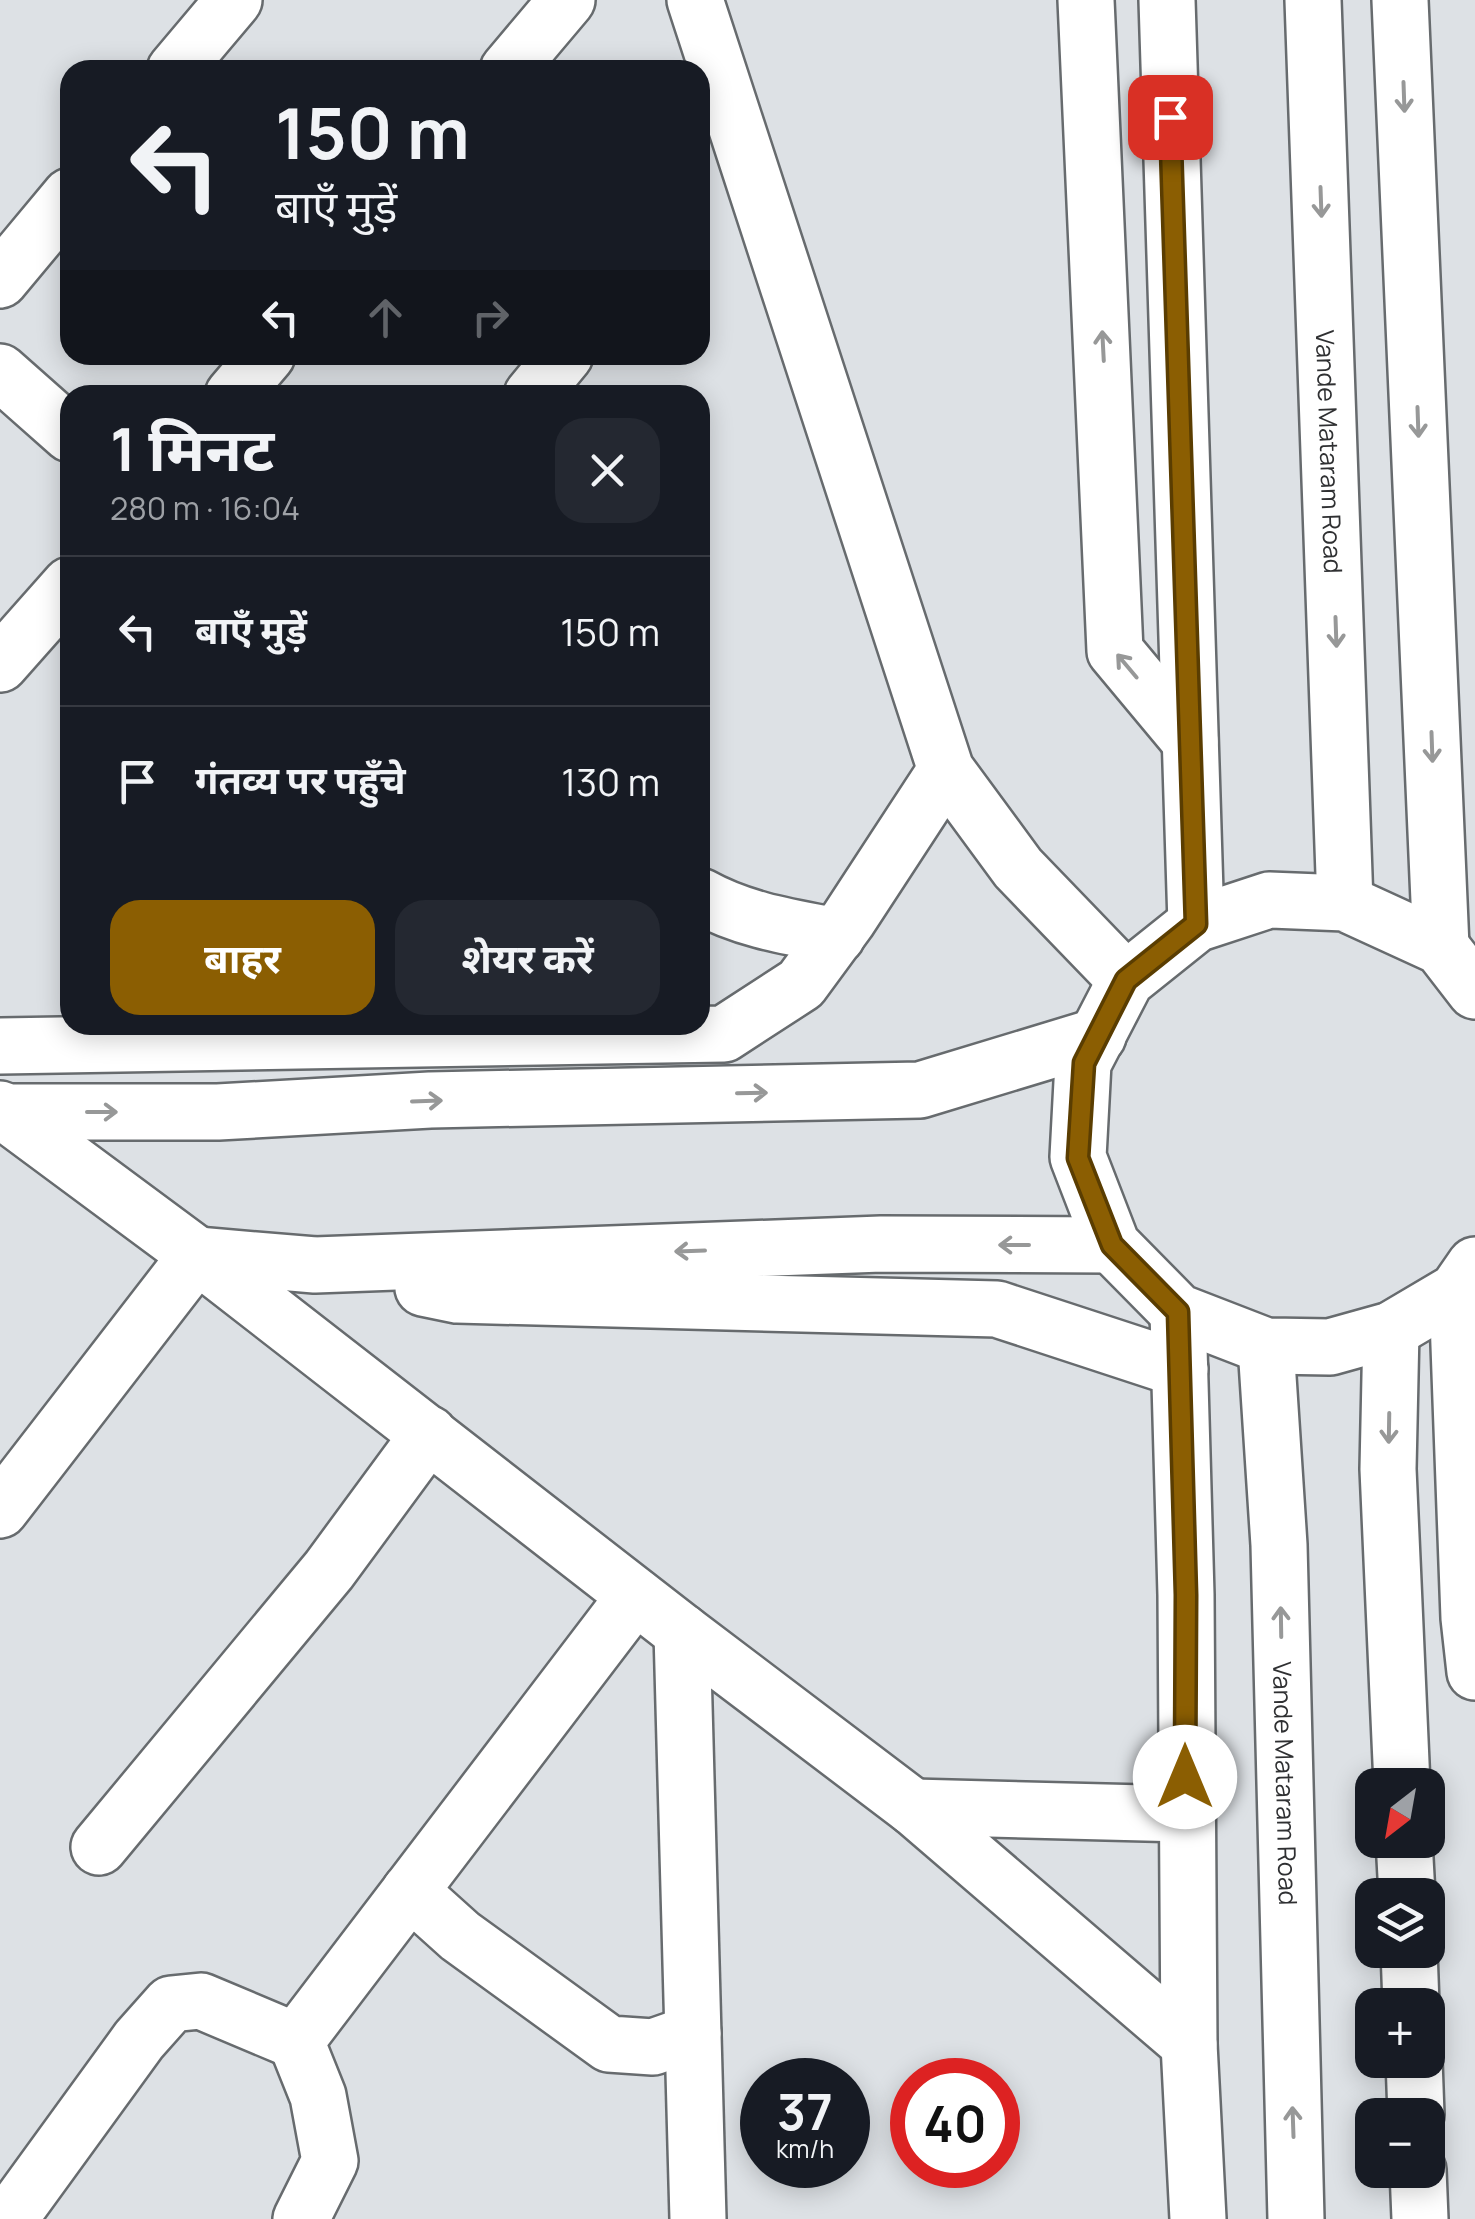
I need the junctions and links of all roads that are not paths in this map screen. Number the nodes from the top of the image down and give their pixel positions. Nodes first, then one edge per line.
1 (234, 0) edge
2 (567, 0) edge
3 (694, 0) edge
4 (1086, 0) edge
5 (1167, 0) edge
6 (1313, 0) edge
7 (1400, 0) edge
8 (184, 60) edge
9 (516, 60) edge
10 (60, 208) edge
11 (0, 280) edge
12 (258, 365) edge
13 (557, 365) edge
14 (0, 372) edge
15 (242, 385) edge
16 (540, 385) edge
17 (60, 425) edge
18 (60, 596) edge
19 (0, 664) edge
20 (1190, 741) junction
21 (946, 770) junction
22 (710, 901) edge
23 (1345, 903) junction
24 (1196, 924) junction
25 (836, 936) junction
26 (1441, 947) junction
27 (1126, 980) junction
28 (1475, 991) edge
29 (710, 1034) edge
30 (664, 1035) edge
31 (1098, 1036) junction
32 (0, 1046) edge
33 (2, 1110) edge
34 (1112, 1245) junction
35 (196, 1255) junction
36 (315, 1264) junction
37 (1469, 1282) edge
38 (1178, 1312) junction
39 (1391, 1330) junction
40 (1266, 1346) junction
41 (1180, 1369) junction
42 (429, 1434) junction
43 (0, 1510) edge
44 (635, 1596) junction
45 (682, 1632) junction
46 (1475, 1672) edge
47 (1401, 1768) edge
48 (914, 1807) junction
49 (1185, 1814) junction
50 (99, 1847) dead end
51 (410, 1891) junction
52 (692, 2033) junction
53 (296, 2042) junction
54 (1189, 2044) junction
55 (1419, 2188) edge
56 (9, 2219) edge
57 (301, 2219) edge
58 (698, 2219) edge
59 (1198, 2219) edge
60 (1296, 2219) edge
61 (1420, 2219) edge

1 - 8 street
2 - 9 street
3 - 21 street
20 -> 4 street
5 - 20 street
6 -> 23 street, Vande Mataram Road
7 -> 26 street
10 - 11 street
12 - 15 street
13 - 16 street
14 - 17 street
18 - 19 street
20 - 24 street
21 - 25 street
21 - 27 street
22 - 25 street
23 - 24 street
23 - 26 street
24 - 27 street
25 - 29 street
26 - 28 street
27 - 31 street
30 - 32 street
33 -> 31 street
31 - 34 street
33 - 35 street
34 -> 36 street
34 - 38 street
35 - 36 street
35 - 42 street
35 - 43 street
36 - 41 street
37 - 39 street
37 - 46 street
38 - 40 street
38 - 41 street
39 - 40 street
39 -> 47 street
60 -> 40 street, Vande Mataram Road
41 - 49 street
42 - 44 street
42 - 50 street
44 - 45 street
44 - 51 street
45 - 48 street
45 - 52 street
48 - 49 street
48 - 54 street
49 - 54 street
51 - 52 street
51 - 53 street
52 - 58 street
53 - 56 street
53 - 57 street
54 - 59 street
55 - 61 street

